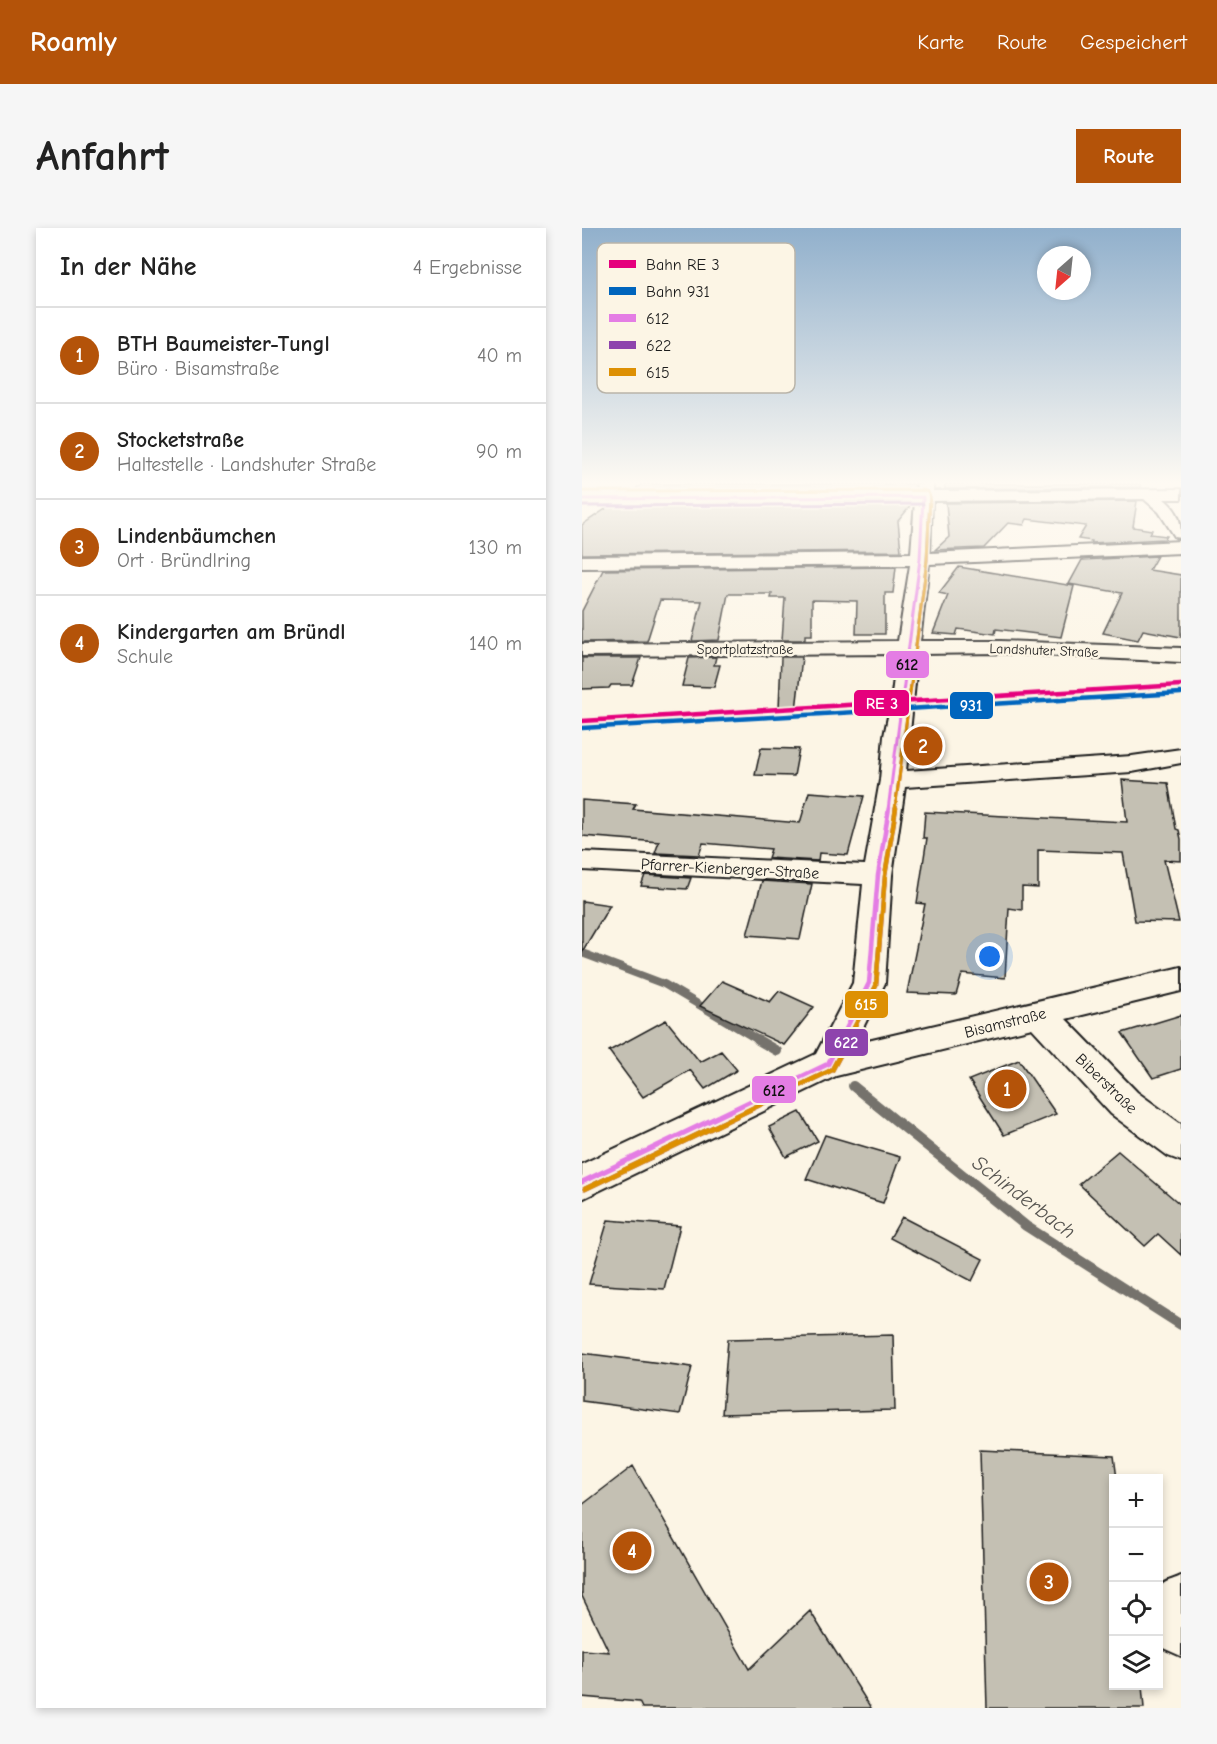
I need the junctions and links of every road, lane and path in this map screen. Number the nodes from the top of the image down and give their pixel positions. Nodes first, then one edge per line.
1 (920, 553) edge
2 (1049, 553) edge
3 (920, 559) junction
4 (582, 562) edge
5 (908, 648) junction
6 (582, 650) edge
7 (1181, 655) edge
8 (1181, 756) edge
9 (892, 780) junction
10 (582, 861) edge
11 (878, 875) junction
12 (1181, 979) edge
13 (1039, 1013) junction
14 (828, 1064) junction
15 (1181, 1145) edge
16 (582, 1182) edge
17 (1181, 1602) edge
18 (1181, 1630) edge

1 - 3 street
2 - 3 street
3 - 4 street
3 - 5 street
5 - 6 street, Sportplatzstraße
5 - 7 street, Landshuter Straße
5 - 9 street
8 - 9 street
9 - 11 street
10 - 11 street, Pfarrer-Kienberger-Straße
11 - 14 street
12 - 13 street, Bisamstraße
13 - 14 street, Bisamstraße
13 - 15 street, Biberstraße
14 - 16 street
17 - 18 street

